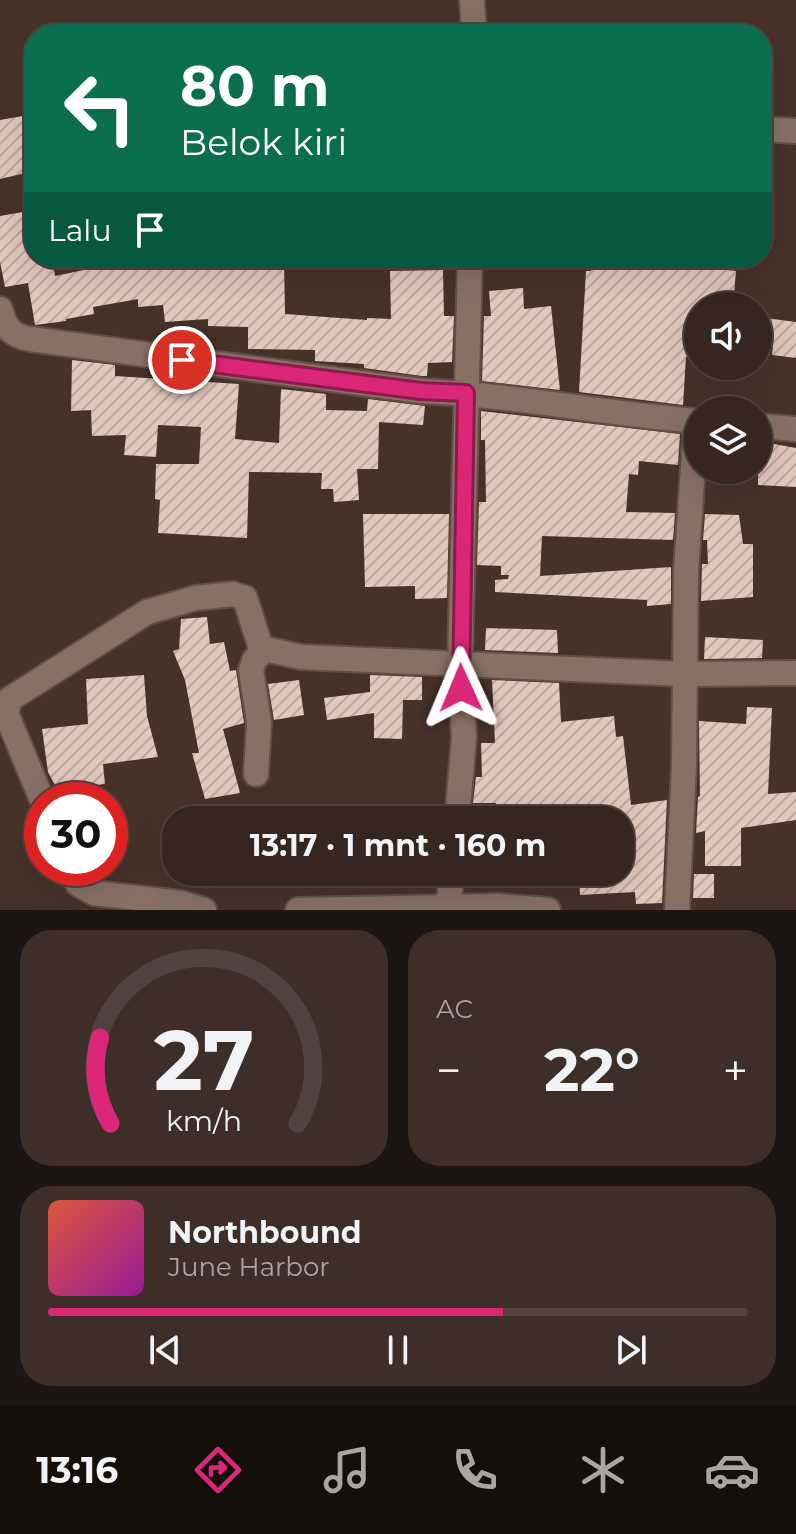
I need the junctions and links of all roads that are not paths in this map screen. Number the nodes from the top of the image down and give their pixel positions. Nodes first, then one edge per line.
1 (472, 0) edge
2 (473, 24) edge
3 (772, 130) edge
4 (796, 131) edge
5 (470, 268) edge
6 (0, 309) edge
7 (466, 393) junction
8 (684, 420) edge
9 (772, 427) edge
10 (796, 429) edge
11 (692, 484) edge
12 (265, 649) junction
13 (460, 663) junction
14 (796, 673) edge
15 (686, 674) junction
16 (256, 774) dead end
17 (35, 782) edge
18 (458, 806) edge
19 (82, 886) edge
20 (450, 886) edge
21 (448, 909) edge
22 (204, 910) edge
23 (298, 910) edge
24 (548, 910) edge
25 (677, 910) edge

1 - 2 street
3 - 4 street
5 - 7 street
6 - 7 street
7 - 8 street
7 - 13 street
9 - 10 street
11 - 15 street
12 - 13 street
12 - 16 street
12 - 17 street
13 - 15 street
13 - 18 street
14 - 15 street
15 - 25 street
19 - 22 street
20 - 21 street
21 - 23 street
21 - 24 street

